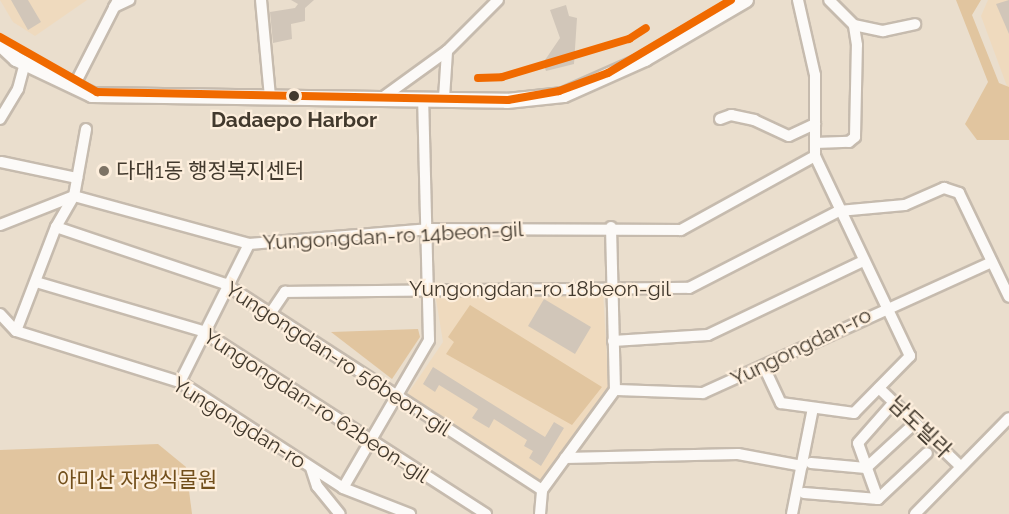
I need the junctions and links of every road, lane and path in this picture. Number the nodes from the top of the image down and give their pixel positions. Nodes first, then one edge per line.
1 (129, 0) edge
2 (261, 0) edge
3 (498, 0) edge
4 (746, 0) edge
5 (798, 0) edge
6 (829, 0) edge
7 (116, 4) edge
8 (915, 24) dead end
9 (854, 25) junction
10 (0, 44) edge
11 (447, 51) junction
12 (25, 62) junction
13 (75, 84) junction
14 (270, 97) junction
15 (382, 98) junction
16 (444, 98) junction
17 (423, 102) junction
18 (0, 119) edge
19 (720, 119) dead end
20 (814, 124) junction
21 (86, 129) dead end
22 (815, 143) junction
23 (815, 156) junction
24 (1, 162) edge
25 (77, 178) junction
26 (74, 196) junction
27 (839, 211) junction
28 (0, 225) edge
29 (56, 227) junction
30 (611, 227) junction
31 (430, 230) junction
32 (249, 244) junction
33 (863, 261) junction
34 (992, 262) junction
35 (36, 282) junction
36 (225, 284) junction
37 (610, 288) junction
38 (428, 290) junction
39 (1009, 297) edge
40 (885, 306) junction
41 (0, 314) edge
42 (270, 314) junction
43 (16, 331) junction
44 (202, 331) junction
45 (613, 341) junction
46 (764, 367) junction
47 (180, 382) junction
48 (879, 388) junction
49 (615, 390) junction
50 (399, 398) junction
51 (894, 402) junction
52 (813, 408) junction
53 (1009, 418) edge
54 (915, 423) junction
55 (371, 442) junction
56 (927, 453) dead end
57 (565, 458) junction
58 (806, 464) junction
59 (960, 466) junction
60 (311, 468) junction
61 (866, 468) junction
62 (343, 488) junction
63 (542, 490) junction
64 (804, 493) dead end
65 (878, 499) junction
66 (340, 514) edge
67 (410, 514) edge
68 (486, 514) edge
69 (540, 514) edge
70 (792, 514) edge
71 (915, 514) edge

1 - 7 street
2 - 14 street
3 - 11 street
4 - 16 main road
5 - 20 street, Yungongdan-ro
6 - 9 street
7 - 13 street
8 - 9 street
9 - 22 street
10 - 12 main road
11 - 15 street
11 - 16 street
12 - 13 main road
12 - 18 street
13 - 14 main road
14 - 15 main road
15 - 17 main road
16 - 17 main road
17 - 31 street
19 - 20 street
20 - 22 street, Yungongdan-ro
21 - 25 street
22 - 23 street, Yungongdan-ro
23 - 27 street, Yungongdan-ro
23 - 30 street, Yungongdan-ro 14beon-gil
24 - 25 street
25 - 26 street
26 - 28 street
26 - 29 street
26 - 32 street, Yungongdan-ro 14beon-gil
27 - 33 street, Yungongdan-ro
27 - 34 street
27 - 37 street, Yungongdan-ro 18beon-gil
29 - 35 street
29 - 36 street, Yungongdan-ro 56beon-gil
30 - 31 street, Yungongdan-ro 14beon-gil
30 - 37 street
31 - 32 street, Yungongdan-ro 14beon-gil
31 - 38 street
32 - 36 street
33 - 40 street, Yungongdan-ro
33 - 45 street
34 - 39 street
34 - 40 street
35 - 43 street
35 - 44 street, Yungongdan-ro 62beon-gil
36 - 42 street, Yungongdan-ro 56beon-gil
36 - 44 street
37 - 38 street, Yungongdan-ro 18beon-gil
37 - 45 street
38 - 42 street, Yungongdan-ro 18beon-gil
38 - 50 street
40 - 46 street, Yungongdan-ro
40 - 48 street
41 - 43 street, Yungongdan-ro
42 - 50 street, Yungongdan-ro 56beon-gil
43 - 47 street, Yungongdan-ro
44 - 47 street
44 - 55 street, Yungongdan-ro 62beon-gil
45 - 49 street
46 - 49 street, Yungongdan-ro
46 - 52 street
47 - 60 street, Yungongdan-ro
48 - 51 street, 남도빌라
48 - 52 street
49 - 57 street
50 - 55 street
50 - 63 street, Yungongdan-ro 56beon-gil
51 - 54 street, 남도빌라
51 - 61 street
52 - 58 street
53 - 59 street
54 - 59 street, 남도빌라
54 - 61 street
55 - 62 street
55 - 68 street, Yungongdan-ro 62beon-gil
56 - 65 street
57 - 58 street
57 - 63 street
58 - 61 street
58 - 70 street
59 - 71 street
60 - 62 street, Yungongdan-ro
60 - 66 street
61 - 65 street
62 - 67 street, Yungongdan-ro
63 - 69 street
64 - 65 street

